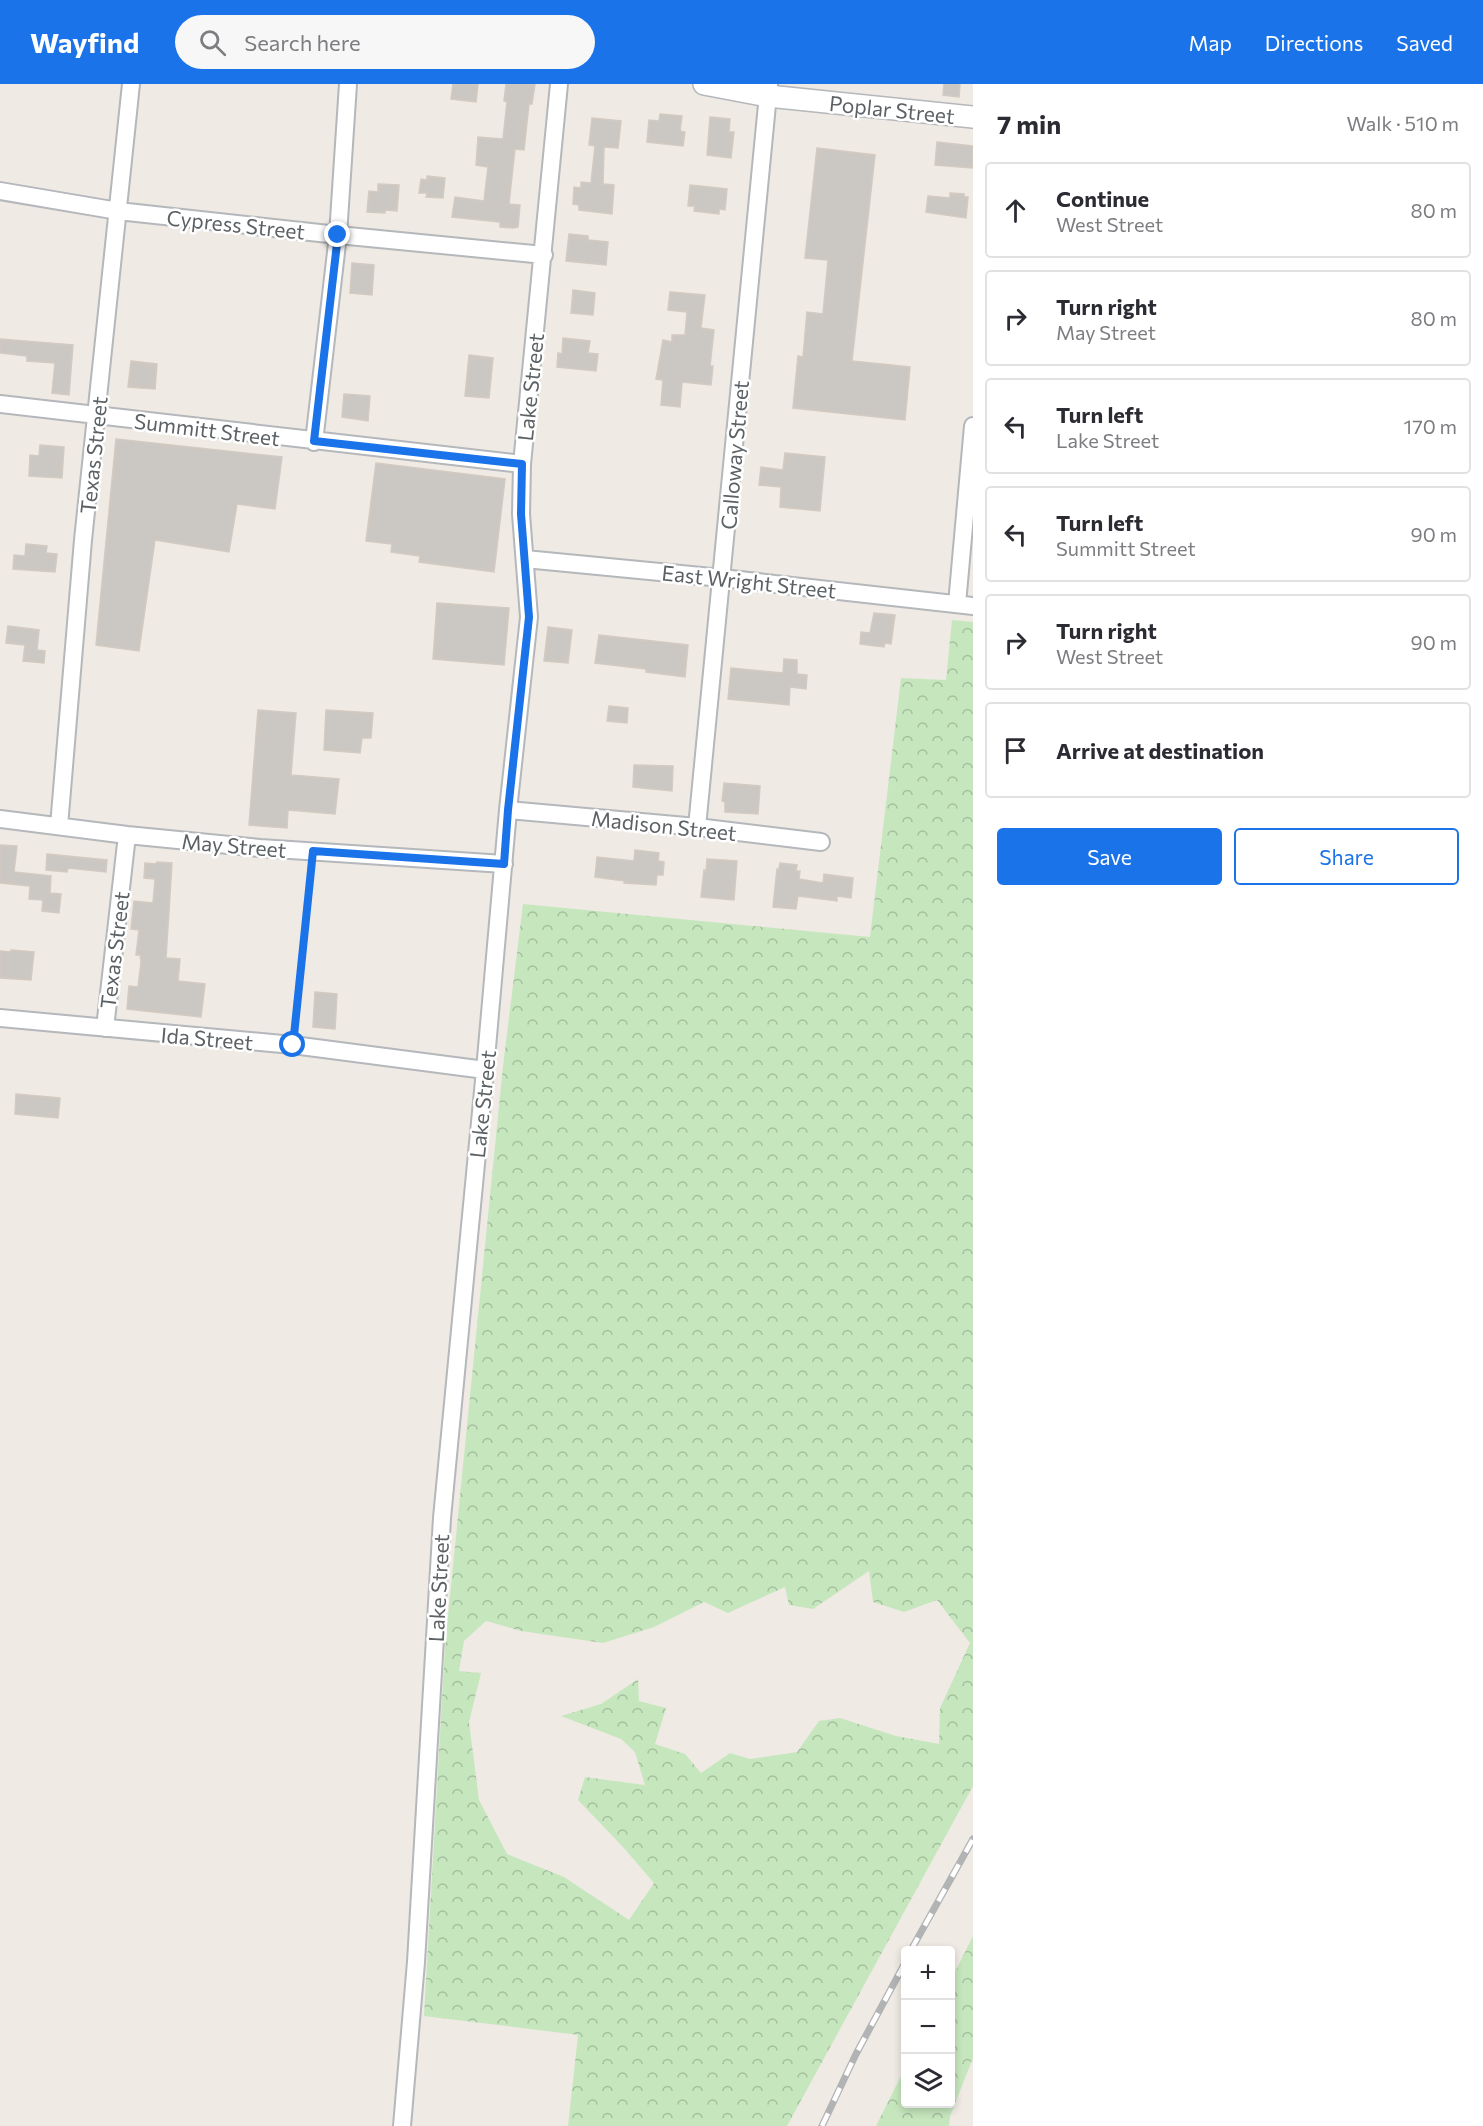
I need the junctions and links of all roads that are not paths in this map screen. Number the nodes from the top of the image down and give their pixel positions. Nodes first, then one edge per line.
1 (131, 84) edge
2 (348, 84) edge
3 (559, 84) edge
4 (705, 84) edge
5 (768, 90) edge
6 (973, 117) edge
7 (0, 191) edge
8 (118, 212) junction
9 (338, 235) junction
10 (544, 255) junction
11 (0, 404) edge
12 (97, 415) junction
13 (973, 426) edge
14 (314, 441) junction
15 (522, 464) junction
16 (970, 486) edge
17 (525, 559) junction
18 (722, 578) junction
19 (965, 605) edge
20 (508, 810) junction
21 (0, 819) edge
22 (59, 826) junction
23 (697, 827) junction
24 (127, 836) junction
25 (821, 842) dead end
26 (504, 864) junction
27 (0, 1018) edge
28 (105, 1029) junction
29 (485, 1070) junction
30 (402, 2126) edge

1 - 8 street, Texas Street
2 - 9 street
3 - 10 street, Lake Street
4 - 5 street, Poplar Street
5 - 6 street, Poplar Street
5 - 18 street, Calloway Street
7 - 8 street, Cypress Street
8 - 9 street, Cypress Street
8 - 12 street, Texas Street
9 - 10 street, Cypress Street
9 - 14 street
10 - 15 street, Lake Street
11 - 12 street, Summitt Street
12 - 14 street, Summitt Street
12 - 22 street, Texas Street
13 - 16 street
14 - 15 street, Summitt Street
15 - 17 street, Lake Street
16 - 19 street
17 - 18 street, East Wright Street
17 - 20 street, Lake Street
18 - 19 street, East Wright Street
18 - 23 street, Calloway Street
20 - 23 street, Madison Street
20 - 26 street, Lake Street
21 - 22 street, May Street
22 - 24 street, May Street
23 - 25 street, Madison Street
24 - 26 street, May Street
24 - 28 street, Texas Street
26 - 29 street, Lake Street
27 - 28 street, Ida Street
28 - 29 street, Ida Street
29 - 30 street, Lake Street

